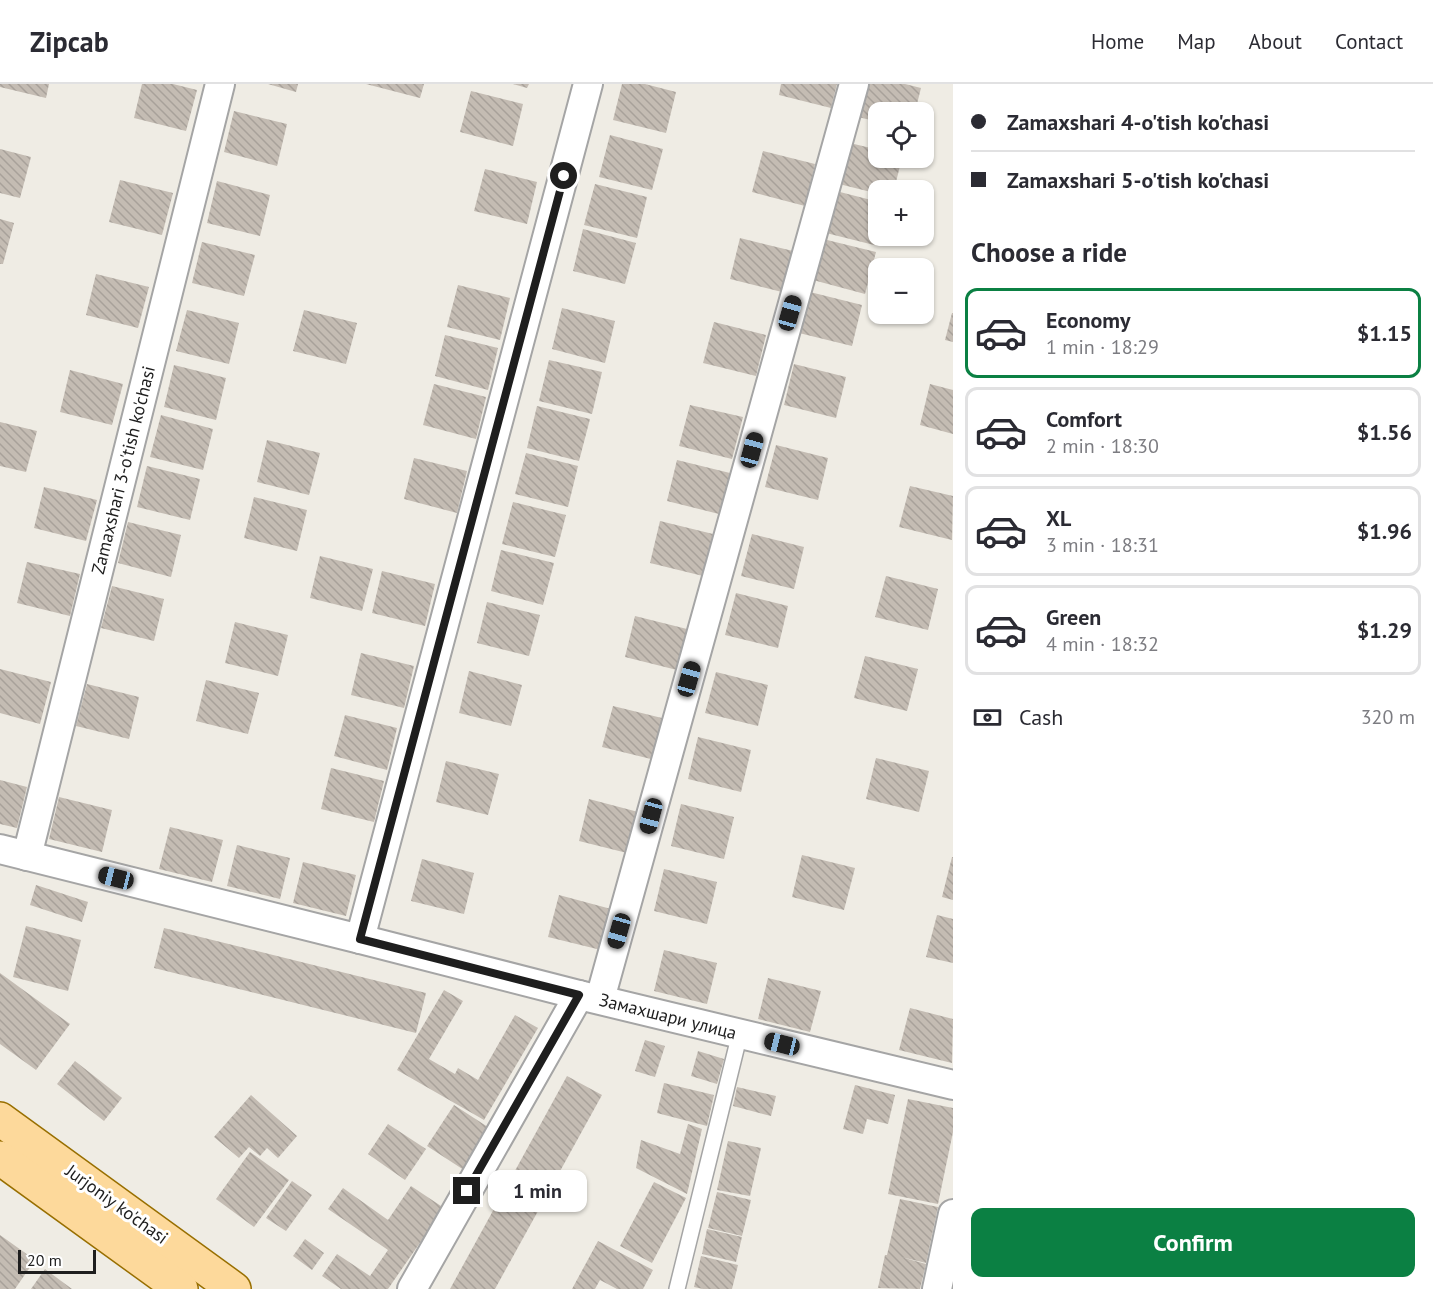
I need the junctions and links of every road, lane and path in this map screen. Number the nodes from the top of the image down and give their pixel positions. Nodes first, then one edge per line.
1 (220, 84) edge
2 (588, 84) edge
3 (854, 84) edge
4 (0, 849) edge
5 (27, 856) junction
6 (360, 939) junction
7 (589, 997) junction
8 (740, 1034) junction
9 (953, 1085) edge
10 (0, 1119) edge
11 (0, 1158) edge
12 (953, 1214) edge
13 (181, 1289) edge
14 (234, 1289) edge
15 (412, 1289) edge
16 (677, 1289) edge
17 (937, 1289) edge

1 - 5 street, Zamaxshari 3-o'tish ko'chasi
2 - 6 street
3 - 7 street
4 - 5 street, Замахшари улица
5 - 6 street, Замахшари улица
6 - 7 street, Замахшари улица
7 - 8 street, Замахшари улица
7 - 15 street
8 - 9 street, Замахшари улица
8 - 16 lane
10 - 14 main road, Jurjoniy ko'chasi
11 - 13 main road, Jurjoniy ko'chasi
12 - 17 street

